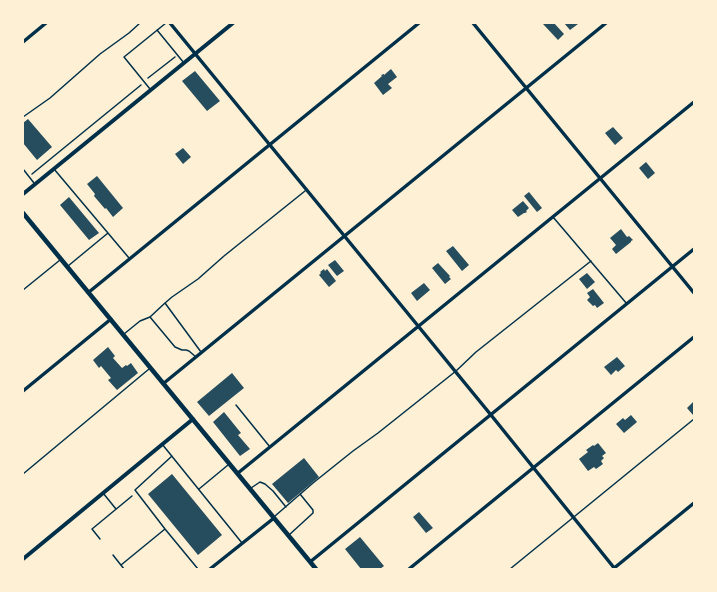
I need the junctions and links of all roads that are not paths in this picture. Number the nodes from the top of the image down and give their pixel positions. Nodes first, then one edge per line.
1 (46, 23) edge
2 (140, 23) edge
3 (166, 23) edge
4 (170, 23) edge
5 (233, 23) edge
6 (419, 23) edge
7 (473, 23) edge
8 (606, 23) edge
9 (157, 30) junction
10 (23, 42) edge
11 (195, 54) junction
12 (184, 63) junction
13 (526, 88) junction
14 (151, 90) junction
15 (694, 102) edge
16 (23, 117) edge
17 (270, 145) junction
18 (23, 169) edge
19 (54, 169) junction
20 (601, 178) junction
21 (36, 184) junction
22 (307, 190) junction
23 (23, 194) edge
24 (23, 212) edge
25 (553, 217) junction
26 (108, 233) junction
27 (344, 236) junction
28 (694, 249) edge
29 (62, 259) junction
30 (129, 259) junction
31 (590, 261) junction
32 (68, 266) junction
33 (673, 267) junction
34 (23, 290) edge
35 (89, 292) junction
36 (694, 293) edge
37 (165, 303) junction
38 (627, 304) junction
39 (150, 317) junction
40 (111, 319) junction
41 (419, 326) junction
42 (124, 335) junction
43 (694, 337) edge
44 (201, 352) junction
45 (196, 357) junction
46 (151, 368) junction
47 (456, 371) junction
48 (164, 383) junction
49 (23, 391) edge
50 (236, 405) dead end
51 (491, 415) junction
52 (193, 419) junction
53 (694, 419) edge
54 (162, 444) junction
55 (270, 447) junction
56 (172, 456) junction
57 (230, 464) junction
58 (534, 468) junction
59 (238, 473) junction
60 (23, 474) edge
61 (198, 489) junction
62 (250, 489) junction
63 (103, 493) junction
64 (300, 494) junction
65 (132, 496) dead end
66 (694, 503) edge
67 (286, 507) junction
68 (116, 509) junction
69 (574, 517) junction
70 (274, 518) junction
71 (165, 529) junction
72 (288, 536) junction
73 (100, 539) dead end
74 (242, 543) junction
75 (113, 555) dead end
76 (23, 559) edge
77 (310, 562) junction
78 (121, 564) junction
79 (124, 569) edge
80 (198, 569) edge
81 (210, 569) edge
82 (316, 569) edge
83 (409, 569) edge
84 (510, 569) edge
85 (614, 569) edge

1 - 10 street
2 - 16 lane
3 - 9 lane
4 - 11 street
5 - 11 street
6 - 17 street
7 - 13 street
8 - 13 street
9 - 12 lane
9 - 14 lane
11 - 12 street
11 - 17 street
12 - 14 street
13 - 20 street
13 - 27 street
14 - 19 street
15 - 20 street
17 - 22 street
17 - 30 street
18 - 21 lane
19 - 21 street
19 - 26 lane
20 - 25 street
20 - 33 street
21 - 23 street
22 - 27 street
22 - 37 lane
24 - 29 main road
25 - 31 lane
25 - 41 street
26 - 30 lane
26 - 32 lane
27 - 41 street
27 - 44 street
28 - 33 street
29 - 32 main road
29 - 34 lane
30 - 35 street
31 - 38 lane
31 - 47 lane
32 - 35 main road
33 - 36 street
33 - 38 street
35 - 40 main road
37 - 39 lane
37 - 44 lane
38 - 51 street
39 - 42 lane
39 - 45 lane
40 - 42 main road
40 - 49 street
41 - 47 street
41 - 55 street
42 - 46 main road
43 - 58 street
44 - 45 street
45 - 48 street
46 - 48 main road
46 - 60 lane
47 - 51 street
47 - 64 lane
48 - 52 main road
50 - 55 lane
51 - 58 street
51 - 77 street
52 - 54 street
52 - 57 main road
53 - 69 lane
54 - 56 lane
54 - 63 street
55 - 59 street
56 - 61 lane
56 - 71 lane
57 - 59 main road
57 - 61 lane
58 - 69 street
58 - 83 street
59 - 62 main road
61 - 74 lane
62 - 67 lane
62 - 70 main road
63 - 68 lane
63 - 76 street
64 - 67 lane
64 - 72 lane
65 - 68 lane
66 - 85 street
67 - 70 lane
68 - 73 lane
69 - 84 lane
69 - 85 street
70 - 72 main road
70 - 74 street
71 - 78 lane
71 - 80 lane
72 - 77 main road
74 - 81 street
75 - 78 lane
77 - 82 main road
78 - 79 lane

